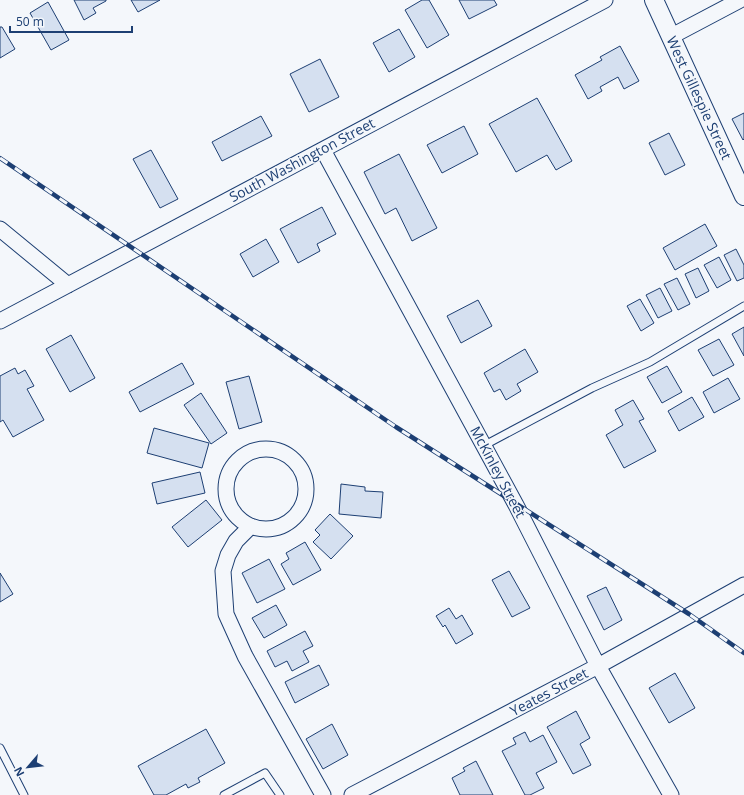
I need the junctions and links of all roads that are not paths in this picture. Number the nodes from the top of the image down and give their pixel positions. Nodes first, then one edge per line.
1 (605, 0) edge
2 (654, 0) edge
3 (740, 0) edge
4 (670, 37) junction
5 (323, 150) junction
6 (744, 196) edge
7 (0, 229) edge
8 (68, 285) junction
9 (744, 306) edge
10 (0, 321) edge
11 (484, 446) junction
12 (251, 526) junction
13 (744, 585) edge
14 (598, 666) junction
15 (0, 748) edge
16 (24, 795) edge
17 (224, 795) edge
18 (280, 795) edge
19 (323, 795) edge
20 (352, 795) edge
21 (671, 795) edge

1 - 5 street, South Washington Street
2 - 4 street, West Gillespie Street
3 - 4 street
4 - 6 street, West Gillespie Street
5 - 8 street, South Washington Street
5 - 11 street, McKinley Street
7 - 8 street
8 - 10 street, South Washington Street
9 - 11 lane
11 - 14 street, McKinley Street
12 - 12 street
12 - 19 street
13 - 14 street, Yeates Street
14 - 20 street, Yeates Street
14 - 21 street, McKinley Street
15 - 16 lane
17 - 18 lane

